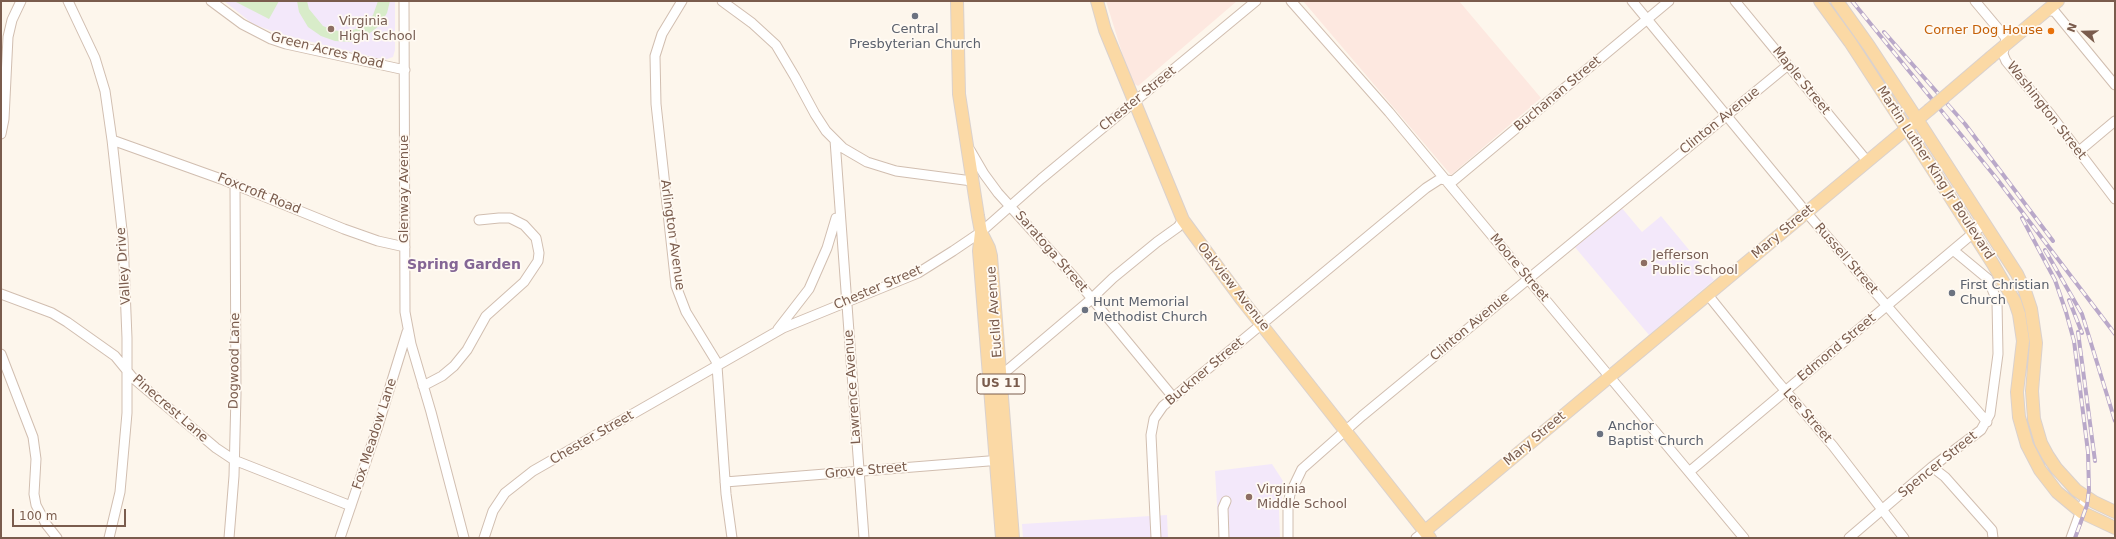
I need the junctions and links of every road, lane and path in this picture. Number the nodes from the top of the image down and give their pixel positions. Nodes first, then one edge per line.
1 (21, 1) edge
2 (68, 1) edge
3 (211, 1) edge
4 (404, 1) edge
5 (682, 1) edge
6 (722, 1) edge
7 (957, 1) edge
8 (1097, 1) edge
9 (1256, 1) edge
10 (1291, 1) edge
11 (1632, 1) edge
12 (1669, 1) edge
13 (1735, 1) edge
14 (1820, 1) edge
15 (1837, 1) edge
16 (1975, 1) edge
17 (2058, 1) edge
18 (2048, 10) junction
19 (1647, 19) junction
20 (2004, 46) junction
21 (1788, 65) junction
22 (405, 70) junction
23 (2115, 85) edge
24 (1133, 102) junction
25 (1727, 116) junction
26 (1917, 119) junction
27 (2115, 121) edge
28 (1906, 128) junction
29 (1, 134) edge
30 (112, 140) junction
31 (835, 140) junction
32 (964, 140) junction
33 (2078, 152) junction
34 (1867, 161) junction
35 (1444, 179) junction
36 (972, 182) junction
37 (236, 185) junction
38 (2115, 200) edge
39 (838, 203) junction
40 (1011, 207) junction
41 (1806, 212) junction
42 (479, 220) dead end
43 (1182, 220) junction
44 (1984, 224) junction
45 (981, 232) junction
46 (1974, 233) junction
47 (405, 246) junction
48 (1953, 250) junction
49 (1528, 279) junction
50 (1, 294) edge
51 (1708, 295) junction
52 (1092, 299) junction
53 (846, 302) junction
54 (1887, 306) junction
55 (989, 308) junction
56 (1261, 324) junction
57 (408, 330) junction
58 (774, 333) junction
59 (1, 354) edge
60 (717, 366) junction
61 (127, 370) junction
62 (1000, 376) junction
63 (1610, 377) junction
64 (990, 385) junction
65 (424, 386) junction
66 (1786, 391) junction
67 (1173, 397) junction
68 (1987, 422) junction
69 (1346, 430) junction
70 (234, 460) junction
71 (1002, 460) junction
72 (1932, 467) junction
73 (859, 472) junction
74 (1689, 472) junction
75 (725, 482) junction
76 (2086, 497) junction
77 (1226, 501) dead end
78 (351, 506) junction
79 (1883, 510) junction
80 (2081, 512) junction
81 (2115, 512) edge
82 (2115, 528) edge
83 (1007, 534) edge
84 (1424, 536) edge
85 (56, 538) edge
86 (109, 538) edge
87 (228, 538) edge
88 (340, 538) edge
89 (464, 538) edge
90 (484, 538) edge
91 (732, 538) edge
92 (864, 538) edge
93 (1156, 538) edge
94 (1224, 538) edge
95 (1288, 538) edge
96 (1744, 538) edge
97 (1849, 538) edge
98 (1904, 538) edge
99 (1993, 538) edge
100 (2071, 538) edge

1 - 29 street
2 - 30 street, Valley Drive
3 - 22 street, Green Acres Road
4 - 22 street, Glenway Avenue
5 - 60 street, Arlington Avenue
6 - 31 street
7 - 32 main road, Euclid Avenue / US 11
8 - 24 main road, Oakview Avenue
9 - 24 street, Chester Street
10 - 35 street, Moore Street
11 - 19 street, Russell Street
12 - 19 street, Buchanan Street
13 - 21 street, Maple Street
14 - 28 main road, Martin Luther King Jr Boulevard
15 - 26 main road, Martin Luther King Jr Boulevard
16 - 20 street, Washington Street
17 - 18 main road, Mary Street
18 - 20 main road, Mary Street
18 - 23 street
19 - 25 street, Russell Street
19 - 35 street, Buchanan Street
20 - 26 main road, Mary Street, bridge
20 - 33 street, Washington Street
21 - 25 street, Clinton Avenue
21 - 34 street, Maple Street
22 - 47 street, Glenway Avenue
24 - 40 street, Chester Street
24 - 43 main road, Oakview Avenue
25 - 41 street, Russell Street
25 - 49 street, Clinton Avenue
26 - 28 main road, Mary Street
26 - 44 main road, Martin Luther King Jr Boulevard
27 - 33 street
28 - 34 main road, Mary Street
28 - 46 main road, Martin Luther King Jr Boulevard
30 - 37 street, Foxcroft Road
30 - 61 street, Valley Drive
31 - 36 street
31 - 39 street, Lawrence Avenue
32 - 36 main road, Euclid Avenue / US 11
32 - 40 street, Saratoga Street
33 - 38 street, Washington Street
34 - 41 main road, Mary Street
35 - 49 street, Moore Street
35 - 56 street, Buckner Street
36 - 45 main road, Euclid Avenue / US 11
37 - 47 street, Foxcroft Road
37 - 70 street, Dogwood Lane
39 - 53 street, Lawrence Avenue
39 - 58 street
40 - 45 street, Chester Street
40 - 52 street, Saratoga Street
41 - 51 main road, Mary Street
41 - 54 street, Russell Street
42 - 65 street
43 - 52 street
43 - 56 main road, Oakview Avenue
44 - 46 street, Edmond Street
44 - 76 main road, Martin Luther King Jr Boulevard
45 - 53 street, Chester Street
45 - 55 main road, Euclid Avenue / US 11
46 - 48 street, Edmond Street
46 - 80 main road, Martin Luther King Jr Boulevard
47 - 57 street, Glenway Avenue
48 - 54 street, Edmond Street
48 - 68 street, Spencer Street
49 - 63 street, Moore Street
49 - 69 street, Clinton Avenue
50 - 61 street, Pinecrest Lane
51 - 63 main road, Mary Street
51 - 66 street, Lee Street
52 - 62 street
52 - 67 street, Saratoga Street
53 - 58 street, Chester Street
53 - 73 street, Lawrence Avenue
54 - 66 street, Edmond Street
54 - 68 street, Russell Street
55 - 62 main road, Euclid Avenue / US 11
55 - 64 main road, Euclid Avenue / US 11
56 - 67 street, Buckner Street
56 - 69 main road, Oakview Avenue
57 - 65 street, Glenway Avenue
57 - 78 street, Fox Meadow Lane
58 - 60 street, Chester Street
59 - 85 street
60 - 75 street, Arlington Avenue
60 - 90 street, Chester Street
61 - 70 street, Pinecrest Lane
61 - 86 street, Valley Drive
62 - 64 street
62 - 71 main road, Euclid Avenue / US 11
63 - 74 street, Moore Street
63 - 84 main road, Mary Street
64 - 71 main road, Euclid Avenue / US 11
65 - 89 street, Glenway Avenue
66 - 74 street, Edmond Street
66 - 79 street, Lee Street
67 - 93 street, Buckner Street
68 - 72 street, Spencer Street
69 - 84 main road, Oakview Avenue
69 - 95 street, Clinton Avenue
70 - 78 street, Pinecrest Lane
70 - 87 street, Dogwood Lane
71 - 73 street, Grove Street
71 - 83 main road, Euclid Avenue / US 11
72 - 79 street, Spencer Street
72 - 99 street
73 - 75 street, Grove Street
73 - 92 street, Lawrence Avenue
74 - 96 street, Moore Street
75 - 91 street, Arlington Avenue
76 - 80 street
76 - 81 main road, Martin Luther King Jr Boulevard
77 - 94 street
78 - 88 street, Fox Meadow Lane
79 - 97 street, Spencer Street
79 - 98 street, Lee Street
80 - 82 main road, Martin Luther King Jr Boulevard
80 - 100 street

